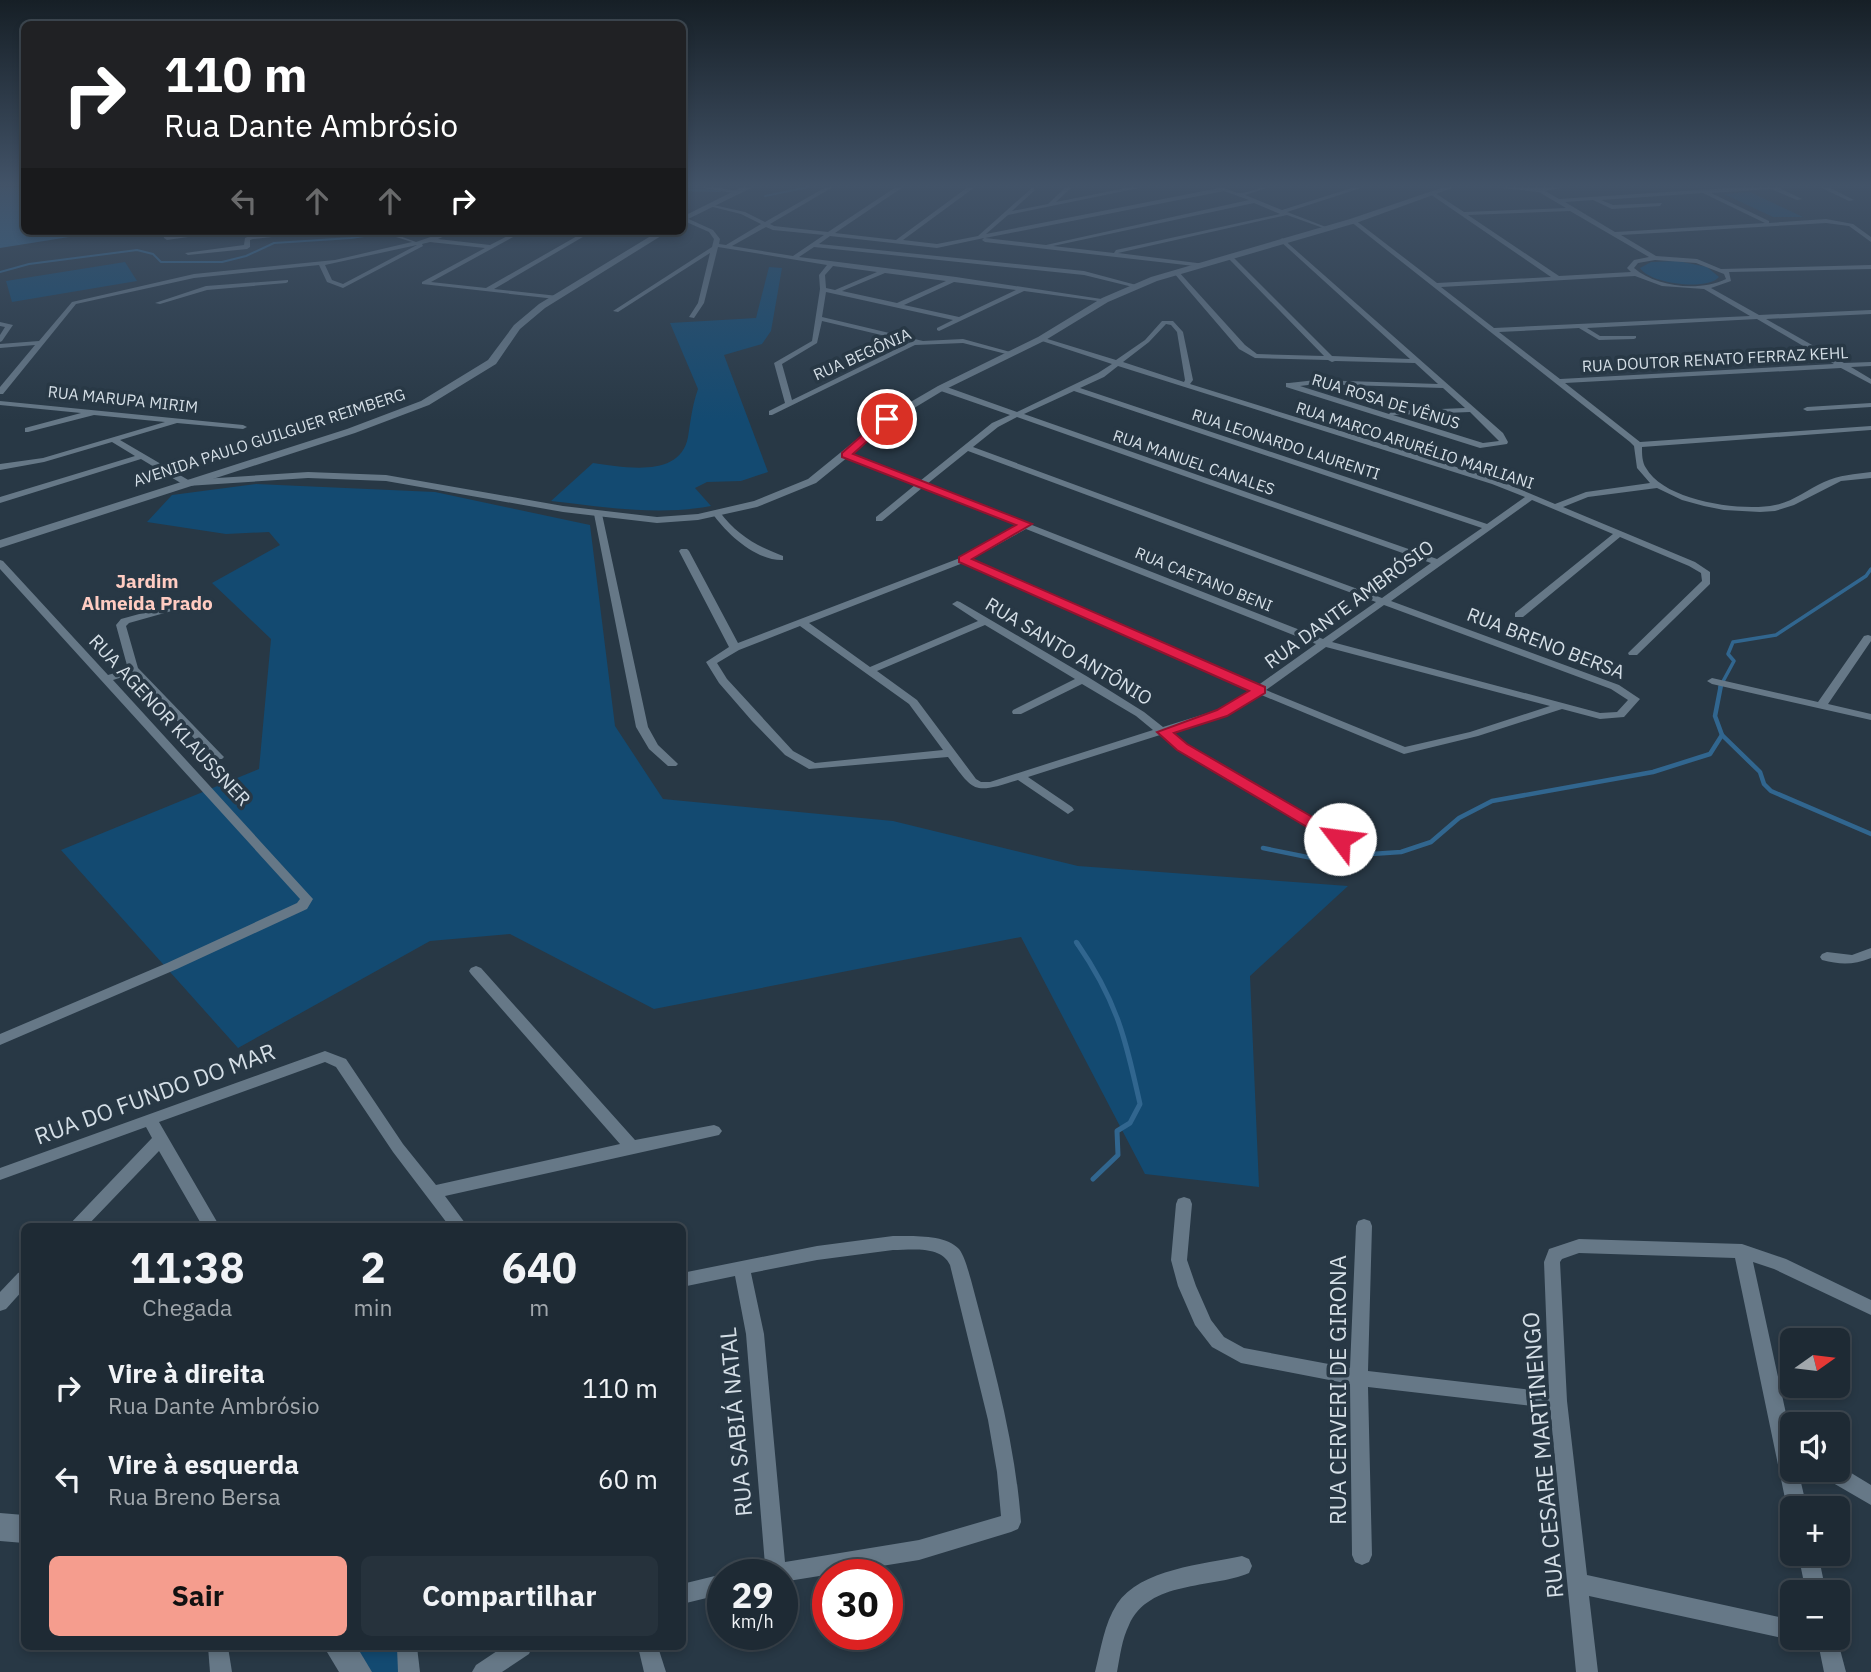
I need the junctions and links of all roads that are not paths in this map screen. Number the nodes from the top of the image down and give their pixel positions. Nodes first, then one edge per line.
1 (310, 265) edge
2 (321, 265) edge
3 (382, 265) edge
4 (457, 265) edge
5 (530, 265) edge
6 (609, 265) edge
7 (685, 265) edge
8 (710, 265) edge
9 (830, 265) edge
10 (841, 265) edge
11 (1007, 265) edge
12 (1203, 265) edge
13 (1238, 265) edge
14 (1310, 265) edge
15 (1411, 265) edge
16 (1539, 265) edge
17 (1631, 265) edge
18 (1706, 265) edge
19 (288, 267) junction
20 (1871, 267) edge
21 (888, 270) junction
22 (1723, 270) junction
23 (1176, 272) junction
24 (1636, 274) junction
25 (1558, 278) junction
26 (956, 279) junction
27 (286, 281) junction
28 (1137, 285) junction
29 (1438, 285) junction
30 (1705, 287) junction
31 (1025, 288) junction
32 (823, 289) junction
33 (486, 290) junction
34 (837, 291) junction
35 (289, 292) dead end
36 (556, 297) junction
37 (1105, 300) junction
38 (74, 303) joint
39 (158, 303) dead end
40 (898, 305) junction
41 (616, 311) dead end
42 (1871, 312) edge
43 (1757, 316) junction
44 (692, 317) dead end
45 (818, 318) junction
46 (960, 319) junction
47 (1171, 322) joint
48 (0, 324) edge
49 (1580, 326) junction
50 (939, 329) dead end
51 (1494, 330) junction
52 (1634, 337) dead end
53 (1041, 339) junction
54 (0, 340) edge
55 (920, 342) junction
56 (38, 343) junction
57 (0, 346) edge
58 (1010, 353) junction
59 (1332, 360) junction
60 (1416, 361) junction
61 (1116, 363) junction
62 (1871, 364) edge
63 (1841, 366) junction
64 (1560, 381) junction
65 (1871, 383) edge
66 (1185, 385) junction
67 (1444, 386) junction
68 (941, 388) junction
69 (1074, 388) junction
70 (0, 392) edge
71 (0, 403) edge
72 (789, 403) junction
73 (1807, 409) dead end
74 (1472, 410) junction
75 (97, 411) junction
76 (772, 413) dead end
77 (1379, 413) junction
78 (1015, 414) junction
79 (1870, 415) edge
80 (181, 420) junction
81 (243, 427) dead end
82 (28, 430) dead end
83 (114, 440) junction
84 (1638, 444) junction
85 (969, 448) junction
86 (846, 455) junction
87 (139, 457) junction
88 (44, 460) junction
89 (0, 467) edge
90 (53, 467) dead end
91 (62, 472) dead end
92 (1871, 475) edge
93 (70, 478) junction
94 (187, 483) junction
95 (924, 484) junction
96 (1657, 485) junction
97 (1531, 497) junction
98 (0, 500) edge
99 (1555, 507) junction
100 (716, 513) junction
101 (598, 514) junction
102 (880, 519) dead end
103 (1026, 524) junction
104 (1488, 527) junction
105 (1619, 534) junction
106 (0, 544) edge
107 (684, 551) dead end
108 (780, 558) dead end
109 (963, 560) junction
110 (1437, 562) junction
111 (0, 563) edge
112 (197, 601) dead end
113 (1383, 601) junction
114 (957, 604) dead end
115 (1519, 615) dead end
116 (987, 621) junction
117 (802, 623) junction
118 (1868, 638) dead end
119 (1324, 643) junction
120 (735, 648) junction
121 (1633, 653) dead end
122 (134, 670) junction
123 (871, 670) junction
124 (105, 679) junction
125 (1084, 679) junction
126 (1712, 681) dead end
127 (1260, 690) junction
128 (1821, 706) junction
129 (1558, 707) junction
130 (1017, 712) dead end
131 (1871, 718) edge
132 (1164, 732) junction
133 (949, 753) junction
134 (218, 757) dead end
135 (672, 764) dead end
136 (1019, 776) junction
137 (980, 786) joint
138 (1068, 810) dead end
139 (1340, 839) dead end
140 (1871, 953) edge
141 (1827, 957) dead end
142 (475, 971) dead end
143 (0, 1040) edge
144 (325, 1056) joint
145 (149, 1119) junction
146 (714, 1131) dead end
147 (161, 1139) junction
148 (632, 1147) junction
149 (0, 1174) edge
150 (433, 1192) junction
151 (1184, 1204) dead end
152 (79, 1223) edge
153 (210, 1223) edge
154 (457, 1223) edge
155 (1364, 1226) dead end
156 (1742, 1251) junction
157 (742, 1268) junction
158 (686, 1279) edge
159 (21, 1281) edge
160 (0, 1304) edge
161 (1871, 1308) edge
162 (1359, 1378) junction
163 (1558, 1401) junction
164 (1780, 1415) edge
165 (1848, 1482) edge
166 (1871, 1496) edge
167 (1011, 1522) joint
168 (1362, 1555) dead end
169 (769, 1559) edge
170 (1242, 1566) dead end
171 (798, 1569) edge
172 (1580, 1584) junction
173 (707, 1588) edge
174 (686, 1593) edge
175 (1780, 1627) edge
176 (218, 1650) edge
177 (341, 1650) edge
178 (407, 1650) edge
179 (517, 1650) edge
180 (649, 1650) edge
181 (1830, 1650) edge
182 (221, 1672) edge
183 (358, 1672) edge
184 (409, 1672) edge
185 (483, 1672) edge
186 (655, 1672) edge
187 (1106, 1672) edge
188 (1587, 1672) edge
189 (1835, 1672) edge

1 - 19 street
2 - 3 street
4 - 33 street
5 - 33 street
6 - 36 main road, AVENIDA PAULO GUILGUER REIMBERG
7 - 41 street
8 - 44 street
9 - 32 street
10 - 21 street
11 - 28 street
12 - 23 street
13 - 59 street
14 - 60 street, RUA ROSA DE VÊNUS
15 - 29 street
16 - 25 street
17 - 24 street
18 - 22 street
19 - 27 street
19 - 38 street
20 - 22 street
21 - 26 street
21 - 34 street
22 - 30 street
23 - 28 street
23 - 59 street
24 - 25 street
24 - 30 street
25 - 29 street
26 - 31 street
26 - 40 street
27 - 35 street
27 - 39 street
28 - 37 street
29 - 51 street
30 - 43 street
31 - 37 street
31 - 46 street
32 - 34 street
32 - 45 street
33 - 36 street
34 - 40 street
36 - 94 main road, AVENIDA PAULO GUILGUER REIMBERG
37 - 53 street
38 - 56 street
40 - 46 street
42 - 43 street
43 - 49 street
43 - 63 street
45 - 55 street
45 - 72 street
46 - 50 street
47 - 61 street
47 - 66 street
48 - 54 street
49 - 51 street
49 - 52 street
51 - 64 street
53 - 58 street
53 - 61 street, RUA MARCO ARURÉLIO MARLIANI
55 - 58 street, RUA BEGÔNIA
55 - 72 street, RUA BEGÔNIA
56 - 57 street
56 - 70 street
58 - 68 street
59 - 60 street
60 - 67 street, RUA ROSA DE VÊNUS
61 - 66 street, RUA MARCO ARURÉLIO MARLIANI
61 - 69 street
62 - 63 street, RUA DOUTOR RENATO FERRAZ KEHL
63 - 64 street, RUA DOUTOR RENATO FERRAZ KEHL
63 - 65 street
64 - 84 street
66 - 97 street, RUA MARCO ARURÉLIO MARLIANI
67 - 74 street, RUA ROSA DE VÊNUS
67 - 77 street, RUA ROSA DE VÊNUS
68 - 78 street, RUA MANUEL CANALES
68 - 86 street
69 - 78 street
69 - 104 street, RUA LEONARDO LAURENTI
71 - 75 street, RUA MARUPA MIRIM
72 - 76 street, RUA BEGÔNIA
73 - 79 street
74 - 77 street
74 - 77 street, RUA ROSA DE VÊNUS
75 - 80 street, RUA MARUPA MIRIM
75 - 82 street
78 - 85 street
78 - 110 street, RUA MANUEL CANALES
79 - 84 street
80 - 81 street, RUA MARUPA MIRIM
80 - 83 street
83 - 87 street
83 - 88 street
84 - 96 street
85 - 95 street
85 - 113 street, RUA BRENO BERSA
86 - 95 street, RUA CAETANO BENI
86 - 100 street
87 - 93 street
87 - 94 street
88 - 89 street
88 - 90 street
91 - 93 street
92 - 96 street
93 - 98 street
94 - 101 street
94 - 106 main road, AVENIDA PAULO GUILGUER REIMBERG
95 - 102 street
95 - 103 street, RUA CAETANO BENI
96 - 99 street
97 - 99 street, RUA MARCO ARURÉLIO MARLIANI
97 - 104 street, RUA DANTE AMBRÓSIO
99 - 105 street, RUA MARCO ARURÉLIO MARLIANI
100 - 101 street
100 - 108 street
101 - 135 street
103 - 109 street
103 - 119 street, RUA CAETANO BENI
104 - 110 street, RUA DANTE AMBRÓSIO
105 - 115 street
105 - 121 street, RUA MARCO ARURÉLIO MARLIANI
107 - 120 street
109 - 117 street
109 - 127 street, RUA BRENO BERSA
110 - 113 street, RUA DANTE AMBRÓSIO
111 - 124 street, RUA AGENOR KLAUSSNER
112 - 122 street
113 - 119 street, RUA DANTE AMBRÓSIO
113 - 129 street, RUA BRENO BERSA
114 - 116 street, RUA SANTO ANTÔNIO
116 - 123 street
116 - 125 street, RUA SANTO ANTÔNIO
117 - 120 street
117 - 123 street
118 - 128 street
119 - 127 street, RUA DANTE AMBRÓSIO
119 - 129 street, RUA CAETANO BENI
120 - 133 street
122 - 124 street
122 - 134 street
123 - 133 street
124 - 143 street, RUA AGENOR KLAUSSNER
125 - 130 street
125 - 132 street, RUA SANTO ANTÔNIO
126 - 128 street
127 - 129 street, RUA BRENO BERSA
127 - 132 street, RUA DANTE AMBRÓSIO
128 - 131 street
132 - 136 street, RUA DANTE AMBRÓSIO
132 - 139 street, RUA SANTO ANTÔNIO
133 - 137 street
136 - 137 street, RUA DANTE AMBRÓSIO
136 - 138 street
140 - 141 street
142 - 148 street
144 - 145 street, RUA DO FUNDO DO MAR
144 - 150 street
145 - 147 street
145 - 149 street, RUA DO FUNDO DO MAR
146 - 148 street
147 - 152 street
147 - 153 street
148 - 150 street
150 - 154 street
151 - 162 street
155 - 162 street, RUA CERVERI DE GIRONA
156 - 161 street
156 - 163 street, RUA CESARE MARTINENGO
156 - 164 street
157 - 158 street
157 - 167 street
157 - 169 street, RUA SABIÁ NATAL
159 - 160 street
162 - 163 street
162 - 168 street, RUA CERVERI DE GIRONA
163 - 172 street, RUA CESARE MARTINENGO
165 - 166 street
167 - 171 street
170 - 187 street
172 - 175 street
172 - 188 street, RUA CESARE MARTINENGO
173 - 174 street
176 - 182 street
177 - 183 main road
178 - 184 street
179 - 185 street
180 - 186 street
181 - 189 street

